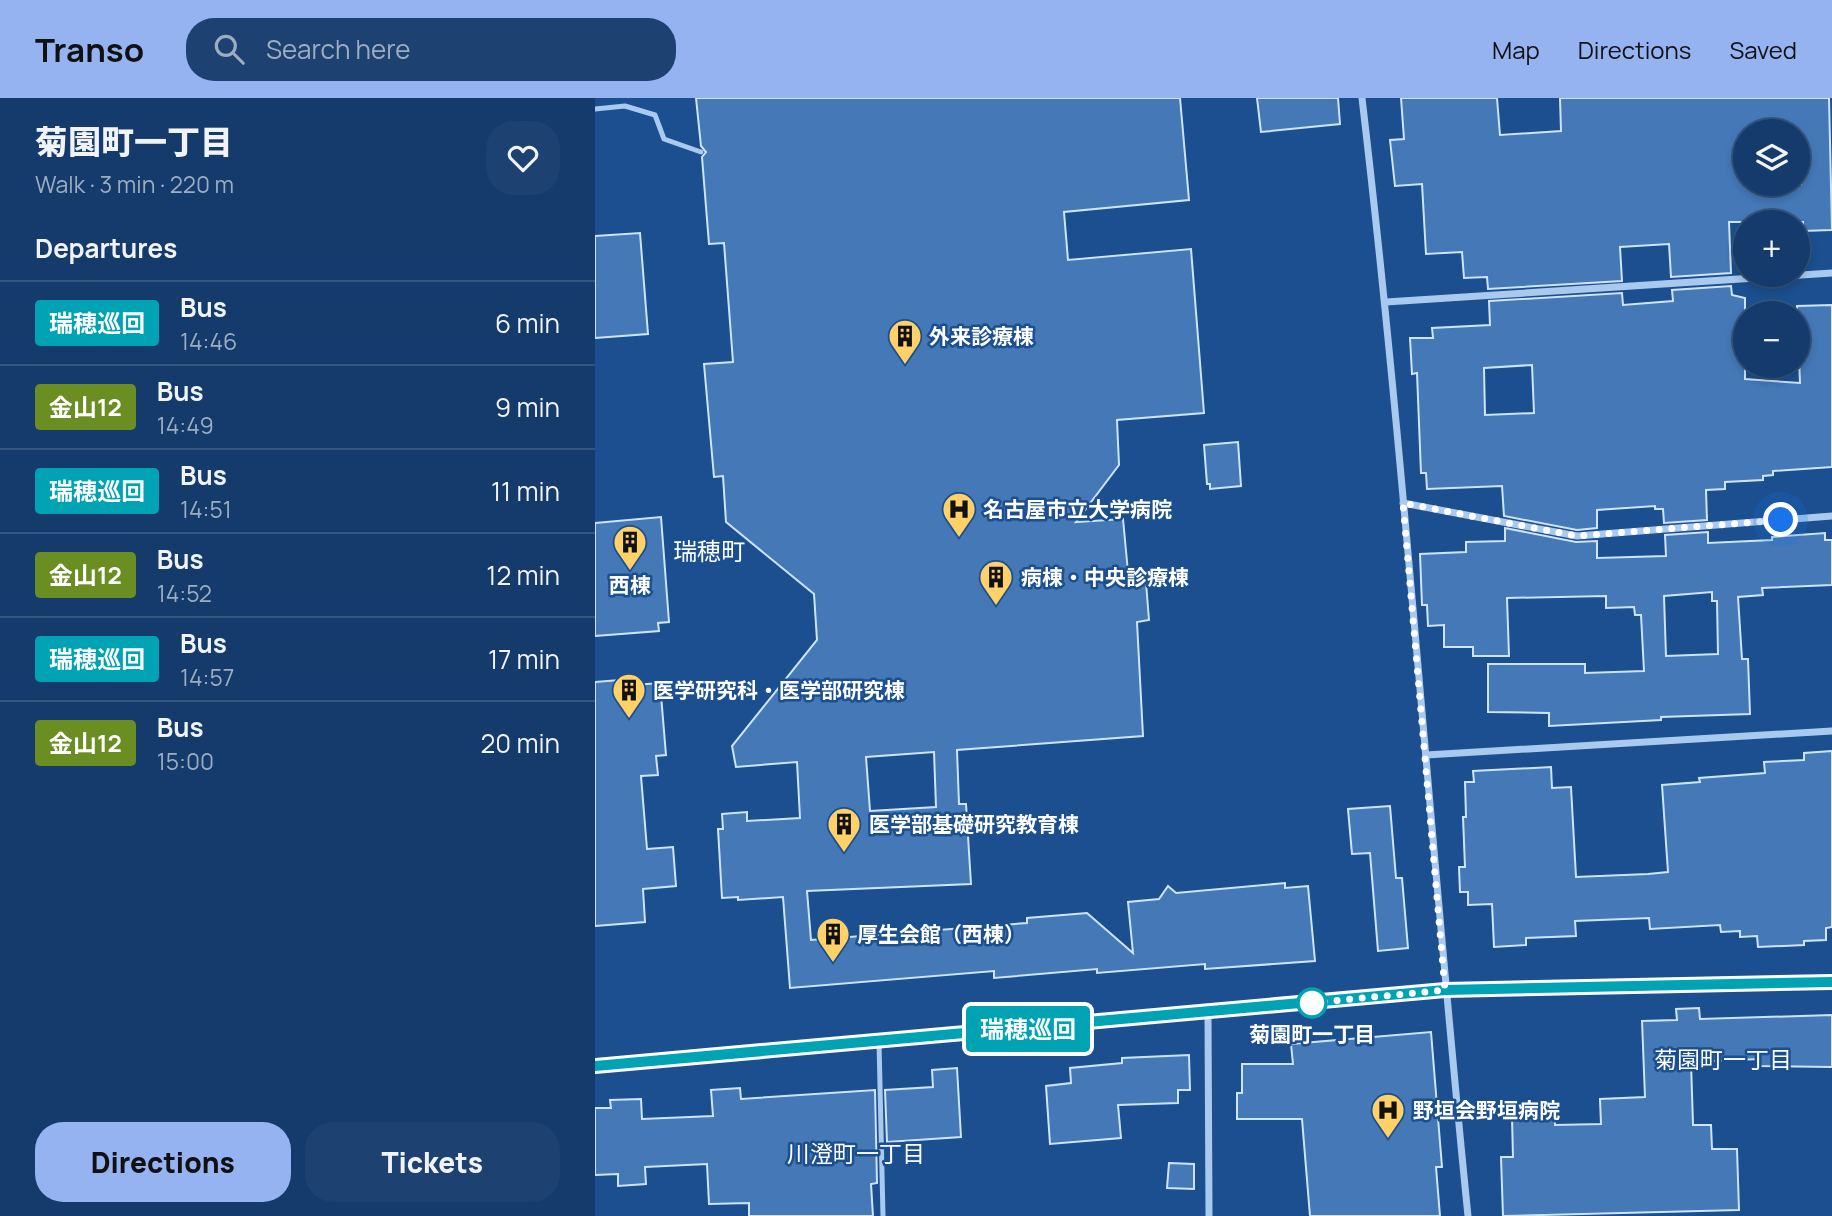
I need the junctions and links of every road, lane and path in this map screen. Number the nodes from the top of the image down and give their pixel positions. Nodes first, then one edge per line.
1 (1362, 98) edge
2 (595, 109) edge
3 (701, 152) dead end
4 (1832, 273) edge
5 (1386, 302) junction
6 (1403, 503) junction
7 (1832, 516) edge
8 (1832, 731) edge
9 (1426, 755) junction
10 (1832, 982) edge
11 (1445, 990) junction
12 (1208, 1013) junction
13 (879, 1042) junction
14 (595, 1066) edge
15 (883, 1216) edge
16 (1209, 1216) edge
17 (1468, 1216) edge

1 - 5 street
2 - 3 lane
4 - 5 street
5 - 6 street
6 - 7 street
6 - 9 street
8 - 9 street
9 - 11 street
10 - 11 street
11 - 12 street
11 - 17 street
12 - 13 street
12 - 16 street
13 - 14 street
13 - 15 lane

